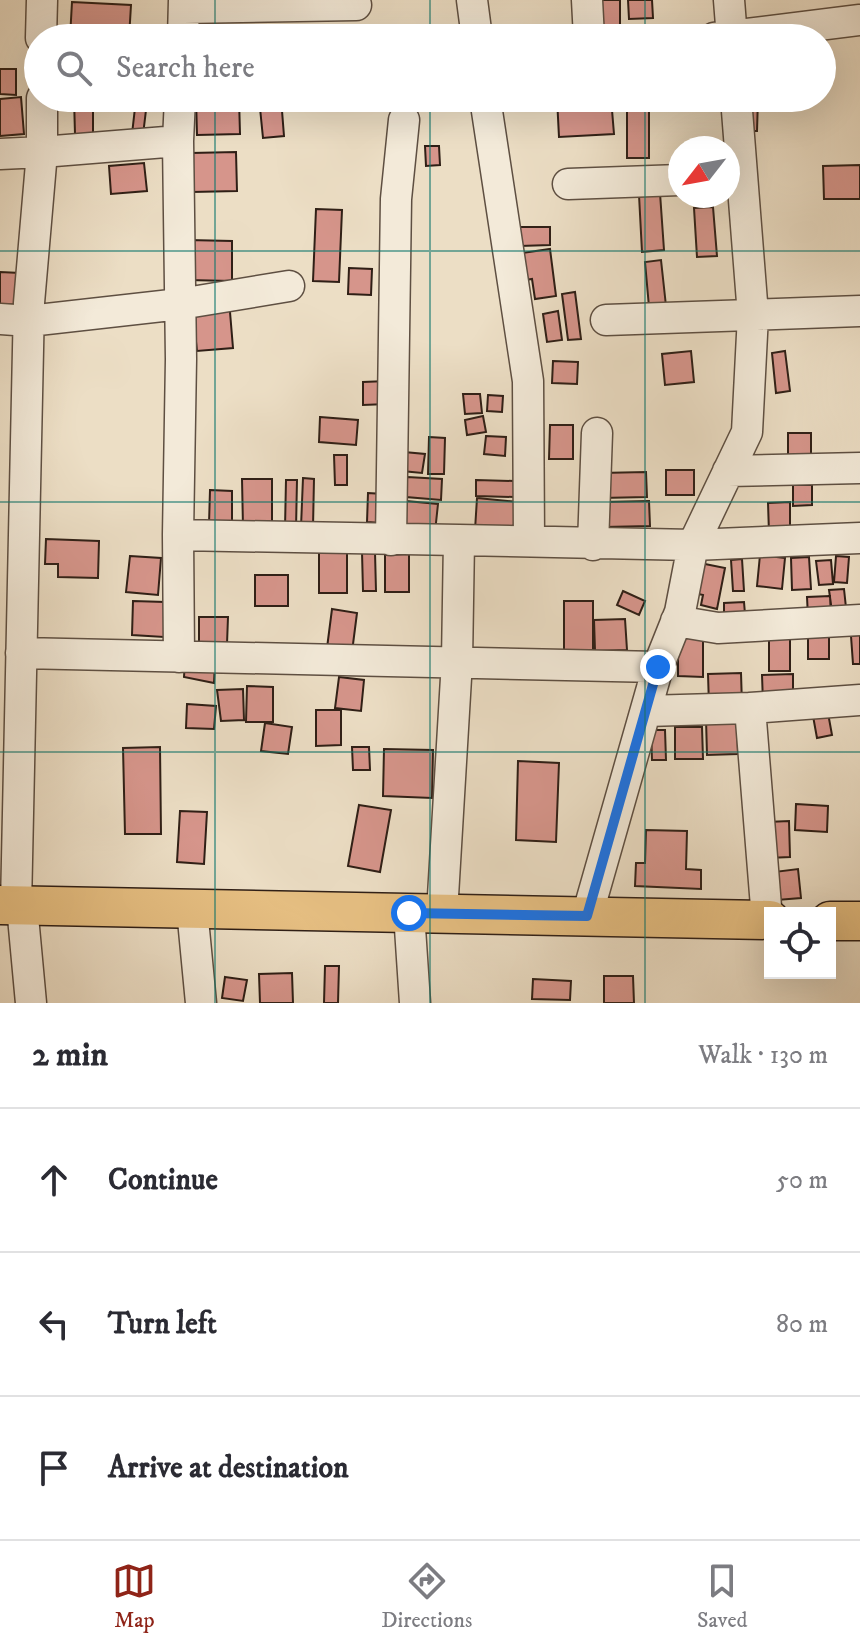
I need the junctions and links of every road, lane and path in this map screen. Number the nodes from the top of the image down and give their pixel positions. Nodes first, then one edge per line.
1 (42, 0) edge
2 (472, 0) edge
3 (587, 0) edge
4 (729, 0) edge
5 (356, 5) dead end
6 (184, 15) edge
7 (860, 20) edge
8 (41, 24) edge
9 (475, 24) edge
10 (588, 24) edge
11 (731, 24) edge
12 (832, 24) edge
13 (42, 112) edge
14 (179, 112) edge
15 (487, 112) edge
16 (736, 112) edge
17 (404, 120) dead end
18 (736, 136) edge
19 (178, 141) junction
20 (42, 152) junction
21 (0, 154) edge
22 (668, 180) edge
23 (568, 184) dead end
24 (739, 208) edge
25 (289, 286) dead end
26 (180, 304) junction
27 (860, 311) edge
28 (753, 315) junction
29 (14, 320) edge
30 (606, 320) dead end
31 (597, 433) dead end
32 (860, 468) edge
33 (728, 471) junction
34 (178, 535) junction
35 (860, 538) edge
36 (529, 539) junction
37 (391, 540) junction
38 (459, 540) junction
39 (593, 545) junction
40 (693, 545) junction
41 (860, 620) edge
42 (676, 621) junction
43 (21, 653) junction
44 (179, 657) junction
45 (457, 661) junction
46 (658, 667) junction
47 (860, 700) edge
48 (750, 708) junction
49 (646, 711) junction
50 (13, 906) edge
51 (767, 907) edge
52 (192, 909) junction
53 (425, 913) junction
54 (587, 916) junction
55 (764, 920) edge
56 (836, 921) edge
57 (860, 921) edge
58 (31, 1003) edge
59 (201, 1003) edge
60 (415, 1003) edge

1 - 8 street
2 - 9 street
3 - 10 street
4 - 11 street
5 - 6 street
7 - 12 street
13 - 20 street
14 - 19 street
15 - 36 street
16 - 18 street
17 - 37 street
19 - 20 street
19 - 26 street
20 - 21 street
20 - 29 street
22 - 23 street
24 - 28 street
25 - 26 street
26 - 29 street
26 - 34 street
27 - 28 street
28 - 30 street
28 - 33 street
29 - 43 street
31 - 39 street
32 - 33 street
33 - 40 street
34 - 37 street
34 - 44 street
35 - 40 street
36 - 38 street
36 - 39 street
37 - 38 street
38 - 45 street
39 - 40 street
40 - 42 street
41 - 42 street
42 - 46 street
43 - 44 street
43 - 50 street
44 - 45 street
45 - 46 street
45 - 53 street
46 - 49 street
47 - 48 street
48 - 49 street
48 - 51 street
49 - 54 street
50 - 52 main road
50 - 58 street
52 - 53 main road
52 - 59 street
53 - 54 main road
53 - 60 street
54 - 55 main road
56 - 57 main road

